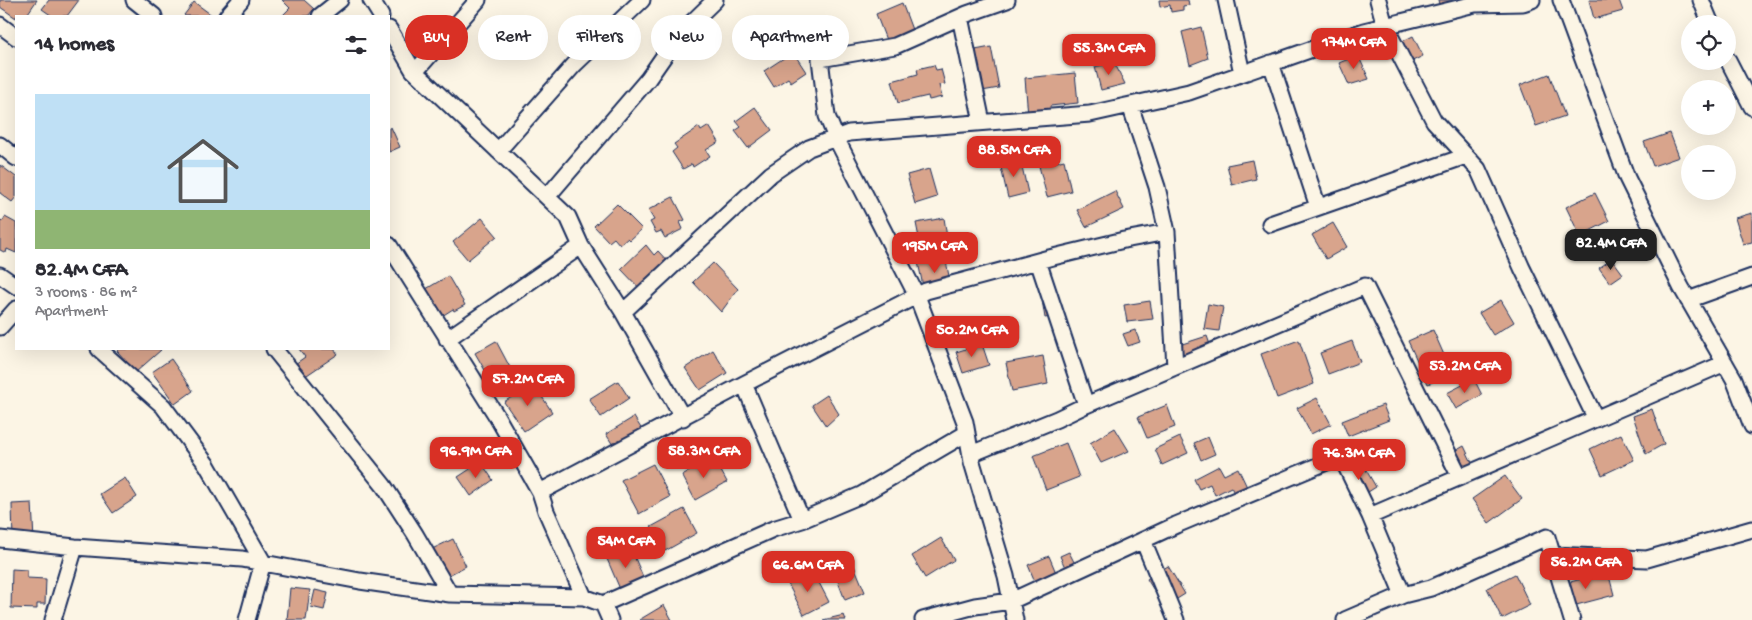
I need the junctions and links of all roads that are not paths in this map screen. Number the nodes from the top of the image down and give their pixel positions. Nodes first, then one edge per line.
1 (134, 0) edge
2 (240, 0) edge
3 (340, 0) edge
4 (371, 0) edge
5 (478, 0) edge
6 (642, 0) edge
7 (715, 0) edge
8 (1007, 0) edge
9 (1226, 0) edge
10 (1378, 0) edge
11 (1532, 0) edge
12 (1561, 0) edge
13 (1701, 0) edge
14 (153, 15) edge
15 (228, 15) edge
16 (321, 15) edge
17 (380, 15) edge
18 (1708, 15) edge
19 (960, 17) junction
20 (0, 25) edge
21 (1385, 26) junction
22 (390, 31) edge
23 (15, 35) edge
24 (1271, 63) junction
25 (1733, 70) edge
26 (416, 72) junction
27 (1242, 73) junction
28 (1130, 104) junction
29 (1752, 107) edge
30 (982, 122) junction
31 (836, 138) junction
32 (0, 145) edge
33 (498, 151) junction
34 (1466, 156) junction
35 (15, 157) edge
36 (546, 197) junction
37 (1318, 207) junction
38 (1270, 224) dead end
39 (1167, 232) junction
40 (390, 246) edge
41 (581, 246) junction
42 (1038, 261) junction
43 (0, 275) edge
44 (1752, 277) edge
45 (15, 285) edge
46 (917, 296) junction
47 (1688, 300) junction
48 (15, 310) edge
49 (623, 312) junction
50 (0, 327) edge
51 (447, 339) junction
52 (100, 350) edge
53 (275, 350) edge
54 (1725, 364) junction
55 (1175, 367) junction
56 (744, 384) junction
57 (1086, 405) junction
58 (683, 418) junction
59 (1596, 419) junction
60 (1752, 426) edge
61 (967, 433) junction
62 (971, 454) junction
63 (1460, 477) junction
64 (540, 492) junction
65 (1370, 516) junction
66 (802, 520) junction
67 (1752, 528) edge
68 (0, 539) edge
69 (1143, 540) junction
70 (75, 547) junction
71 (1552, 555) junction
72 (263, 562) junction
73 (450, 594) junction
74 (1403, 595) junction
75 (584, 597) junction
76 (1011, 601) junction
77 (603, 604) junction
78 (53, 620) edge
79 (247, 620) edge
80 (610, 620) edge
81 (923, 620) edge
82 (1015, 620) edge
83 (1176, 620) edge
84 (1346, 620) edge
85 (1572, 620) edge

1 - 14 street
2 - 15 street
3 - 16 street
4 - 17 street
5 - 26 street
6 - 33 street
7 - 36 street
8 - 19 street
9 - 27 street
10 - 21 street
11 - 21 street
12 - 47 street
13 - 18 street
19 - 30 street
19 - 31 street
20 - 23 street
21 - 24 street
21 - 34 street
22 - 26 street
24 - 27 street
24 - 37 street
25 - 29 street
26 - 33 street
27 - 28 street
28 - 30 street
28 - 39 street
30 - 31 street
31 - 46 street
31 - 49 street
32 - 35 street
33 - 36 street
34 - 37 street
34 - 59 street
36 - 41 street
37 - 38 street
39 - 42 street
39 - 55 street
40 - 51 street
41 - 49 street
41 - 51 street
42 - 46 street
42 - 57 street
43 - 45 street
44 - 47 street
46 - 56 street
46 - 61 street
47 - 54 street
48 - 50 street
49 - 58 street
51 - 64 street
52 - 72 street
53 - 73 street
54 - 59 street
54 - 60 street
55 - 57 street
55 - 63 street
56 - 58 street
56 - 66 street
57 - 62 street
58 - 64 street
59 - 63 street
61 - 62 street
61 - 66 street
62 - 76 street
63 - 65 street
64 - 75 street
65 - 69 street
65 - 74 street
66 - 77 street
67 - 71 street
68 - 70 street
69 - 76 street
69 - 83 street
70 - 72 street
70 - 78 street
71 - 74 street
71 - 85 street
72 - 73 street
72 - 79 street
73 - 75 street
74 - 84 street
75 - 77 street
76 - 81 street
76 - 82 street
77 - 80 street

